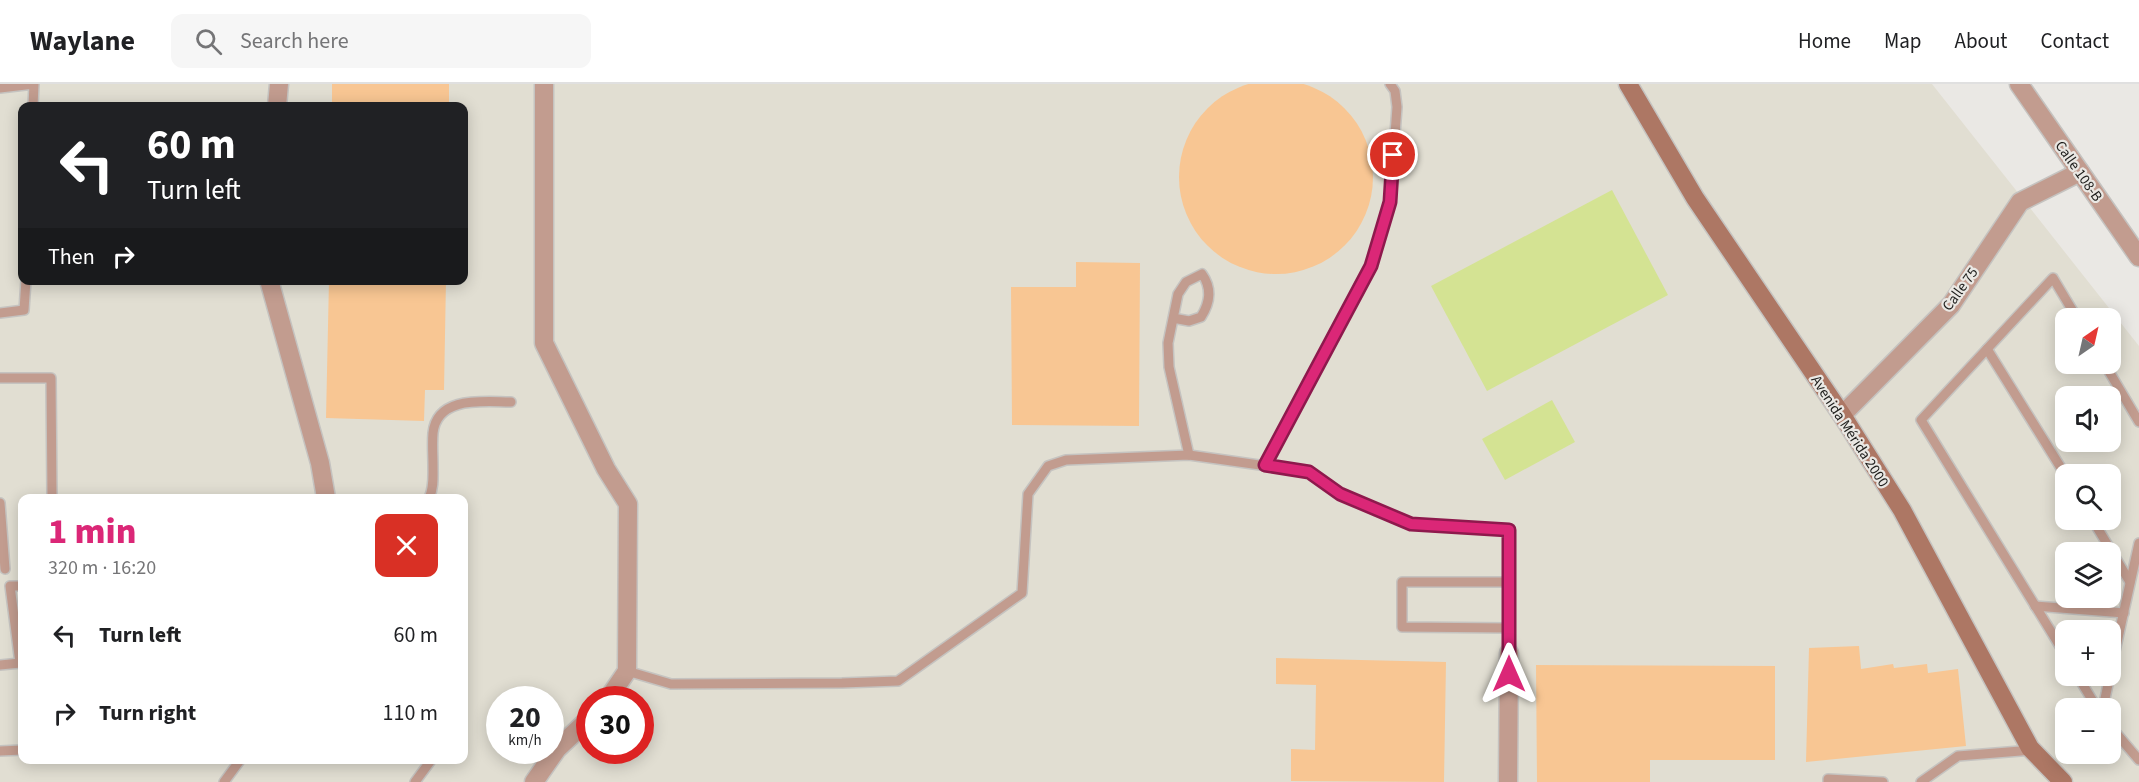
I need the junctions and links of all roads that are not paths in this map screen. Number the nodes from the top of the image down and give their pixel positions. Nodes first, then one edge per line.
1 (279, 84) edge
2 (544, 84) edge
3 (1390, 84) edge
4 (1628, 84) edge
5 (2019, 84) edge
6 (0, 88) edge
7 (33, 102) edge
8 (277, 102) edge
9 (2080, 172) junction
10 (2139, 257) edge
11 (26, 285) edge
12 (270, 285) edge
13 (2071, 308) edge
14 (0, 313) edge
15 (1173, 318) junction
16 (1987, 349) junction
17 (2111, 374) edge
18 (0, 378) edge
19 (511, 402) dead end
20 (1842, 415) junction
21 (2139, 422) edge
22 (1189, 455) junction
23 (2059, 464) edge
24 (1265, 465) junction
25 (52, 494) edge
26 (325, 494) edge
27 (430, 494) edge
28 (0, 503) edge
29 (2099, 530) edge
30 (2139, 543) edge
31 (4, 569) dead end
32 (1509, 582) junction
33 (2130, 582) junction
34 (18, 586) edge
35 (2035, 606) junction
36 (2124, 613) junction
37 (2121, 626) edge
38 (1509, 628) junction
39 (2055, 638) edge
40 (18, 648) edge
41 (1509, 653) joint
42 (18, 663) edge
43 (0, 665) edge
44 (627, 671) junction
45 (617, 686) edge
46 (576, 731) edge
47 (2121, 739) edge
48 (18, 750) edge
49 (2033, 750) junction
50 (0, 751) edge
51 (2139, 760) edge
52 (237, 764) edge
53 (428, 764) edge
54 (224, 782) edge
55 (415, 782) edge
56 (534, 782) edge
57 (1509, 782) edge
58 (1828, 782) edge
59 (1883, 782) edge
60 (1921, 782) edge
61 (2063, 782) edge

1 - 8 street
2 - 44 street
3 - 24 lane
4 - 20 main road, Avenida Mérida 2000
5 - 9 street, Calle 108-B
6 - 7 lane
9 - 10 street, Calle 108-B
9 - 20 street, Calle 75
11 - 14 lane
12 - 26 street
13 - 16 lane
15 - 15 lane
15 - 22 lane
16 - 23 lane
16 - 35 lane
17 - 21 lane
18 - 25 lane
19 - 27 lane
20 - 49 main road, Avenida Mérida 2000
22 - 24 lane
22 - 44 lane
24 - 32 lane
28 - 31 lane
29 - 33 lane
30 - 33 lane
32 - 38 lane
32 - 38 lane
33 - 36 lane
34 - 40 lane
35 - 36 lane
35 - 39 lane
36 - 37 lane
38 - 41 lane
41 - 57 street
42 - 43 lane
44 - 45 street
46 - 56 street
47 - 51 lane
48 - 50 lane
49 - 60 lane
49 - 61 main road, Avenida Mérida 2000
52 - 54 lane
53 - 55 lane
58 - 59 lane

